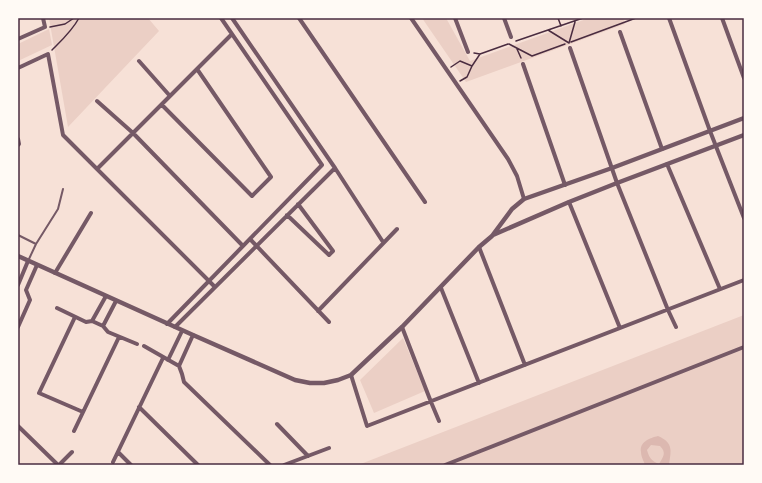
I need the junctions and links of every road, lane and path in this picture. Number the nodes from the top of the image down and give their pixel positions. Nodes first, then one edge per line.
1 (43, 18) edge
2 (74, 18) edge
3 (79, 18) edge
4 (221, 18) edge
5 (232, 18) edge
6 (299, 18) edge
7 (411, 18) edge
8 (455, 18) edge
9 (504, 18) edge
10 (558, 18) edge
11 (583, 18) edge
12 (636, 18) edge
13 (668, 18) edge
14 (722, 18) edge
15 (576, 21) junction
16 (561, 26) junction
17 (45, 27) junction
18 (548, 30) junction
19 (620, 32) dead end
20 (232, 34) junction
21 (510, 37) dead end
22 (18, 39) edge
23 (569, 43) junction
24 (509, 44) junction
25 (570, 48) dead end
26 (517, 49) junction
27 (468, 52) joint
28 (48, 54) junction
29 (480, 54) junction
30 (532, 56) junction
31 (139, 61) dead end
32 (523, 62) junction
33 (472, 66) junction
34 (18, 68) edge
35 (197, 69) junction
36 (447, 70) junction
37 (744, 78) edge
38 (456, 84) junction
39 (170, 96) junction
40 (97, 101) dead end
41 (162, 105) junction
42 (744, 118) edge
43 (710, 131) junction
44 (133, 133) junction
45 (744, 135) edge
46 (18, 139) edge
47 (18, 145) edge
48 (716, 145) junction
49 (662, 149) junction
50 (667, 164) junction
51 (335, 168) junction
52 (612, 168) junction
53 (97, 169) junction
54 (617, 183) junction
55 (565, 185) junction
56 (63, 189) dead end
57 (524, 199) junction
58 (425, 202) dead end
59 (569, 202) junction
60 (298, 204) junction
61 (92, 213) dead end
62 (288, 215) junction
63 (744, 218) edge
64 (397, 229) dead end
65 (18, 235) edge
66 (492, 236) junction
67 (250, 239) junction
68 (383, 242) junction
69 (36, 244) junction
70 (256, 245) junction
71 (243, 246) junction
72 (480, 247) junction
73 (18, 256) edge
74 (28, 261) junction
75 (37, 265) junction
76 (55, 273) junction
77 (209, 280) junction
78 (744, 280) edge
79 (18, 286) edge
80 (215, 287) junction
81 (441, 288) junction
82 (720, 289) junction
83 (26, 290) junction
84 (106, 296) junction
85 (116, 300) junction
86 (57, 308) dead end
87 (318, 310) junction
88 (668, 310) junction
89 (75, 317) junction
90 (92, 321) junction
91 (329, 322) dead end
92 (167, 324) junction
93 (103, 326) junction
94 (18, 327) edge
95 (175, 327) junction
96 (402, 327) junction
97 (676, 327) dead end
98 (620, 328) junction
99 (182, 330) junction
100 (193, 336) junction
101 (119, 337) junction
102 (137, 344) dead end
103 (144, 346) dead end
104 (744, 347) edge
105 (163, 358) junction
106 (168, 360) junction
107 (525, 365) junction
108 (179, 366) junction
109 (351, 375) junction
110 (479, 383) junction
111 (431, 402) junction
112 (139, 407) junction
113 (83, 412) junction
114 (439, 421) dead end
115 (277, 424) dead end
116 (18, 426) edge
117 (74, 431) dead end
118 (329, 448) dead end
119 (72, 452) dead end
120 (118, 452) junction
121 (308, 456) junction
122 (113, 462) dead end
123 (58, 465) edge
124 (131, 465) edge
125 (198, 465) edge
126 (270, 465) edge
127 (284, 465) edge
128 (445, 465) edge

1 - 17 street
2 - 17 path
3 - 28 path
4 - 20 street
5 - 51 street
6 - 58 street
7 - 36 street
8 - 27 street
9 - 21 street
10 - 16 path
11 - 15 path
12 - 23 path
13 - 43 street
14 - 37 street
15 - 16 path
15 - 23 path
16 - 18 path
17 - 22 street
18 - 23 path
18 - 24 path
19 - 49 street
20 - 35 street
20 - 67 street
23 - 30 path
24 - 26 path
24 - 29 path
25 - 52 street
26 - 30 path
26 - 32 path
27 - 29 path
28 - 34 street
28 - 53 street
29 - 33 path
30 - 32 path
31 - 39 street
32 - 55 street
33 - 36 path
33 - 38 path
35 - 39 street
35 - 41 street
36 - 38 street
38 - 57 street
39 - 41 street
40 - 44 street
41 - 44 street
42 - 43 street
43 - 48 street
43 - 49 street
44 - 53 street
44 - 71 street
45 - 48 street
46 - 47 street
48 - 50 street
48 - 63 street
49 - 52 street
50 - 54 street
50 - 82 street
51 - 60 street
51 - 68 street
52 - 54 street
52 - 55 street
53 - 77 street
54 - 59 street
54 - 88 street
55 - 57 street
56 - 69 lane
57 - 66 street
59 - 66 street
59 - 98 street
60 - 62 street
60 - 62 street
61 - 76 street
62 - 70 street
64 - 68 street
65 - 69 lane
66 - 72 street
67 - 70 street
67 - 71 street
68 - 87 street
69 - 74 lane
70 - 80 street
70 - 87 street
71 - 77 street
72 - 81 street
72 - 107 street
73 - 74 street
74 - 75 street
74 - 79 street
75 - 76 street
75 - 83 street
76 - 84 street
77 - 80 street
77 - 92 street
78 - 82 street
79 - 83 street
80 - 95 street
81 - 96 street
81 - 110 street
82 - 88 street
83 - 94 street
84 - 85 street
84 - 90 street
85 - 92 street
85 - 93 street
86 - 89 street
87 - 91 street
88 - 97 street
88 - 98 street
89 - 90 street
89 - 113 street
90 - 93 street
92 - 95 street
93 - 101 street
95 - 99 street
96 - 109 street
96 - 111 street
98 - 107 street
99 - 100 street
99 - 106 street
100 - 108 street
100 - 109 street
101 - 102 street
101 - 113 street
103 - 105 street
104 - 128 street
105 - 106 street
105 - 112 street
106 - 108 street
107 - 110 street
108 - 126 street
109 - 111 street
110 - 111 street
111 - 114 street
112 - 120 street
112 - 125 street
113 - 117 street
115 - 121 street
116 - 123 street
118 - 121 street
119 - 123 street
120 - 122 street
120 - 124 street
121 - 127 street

